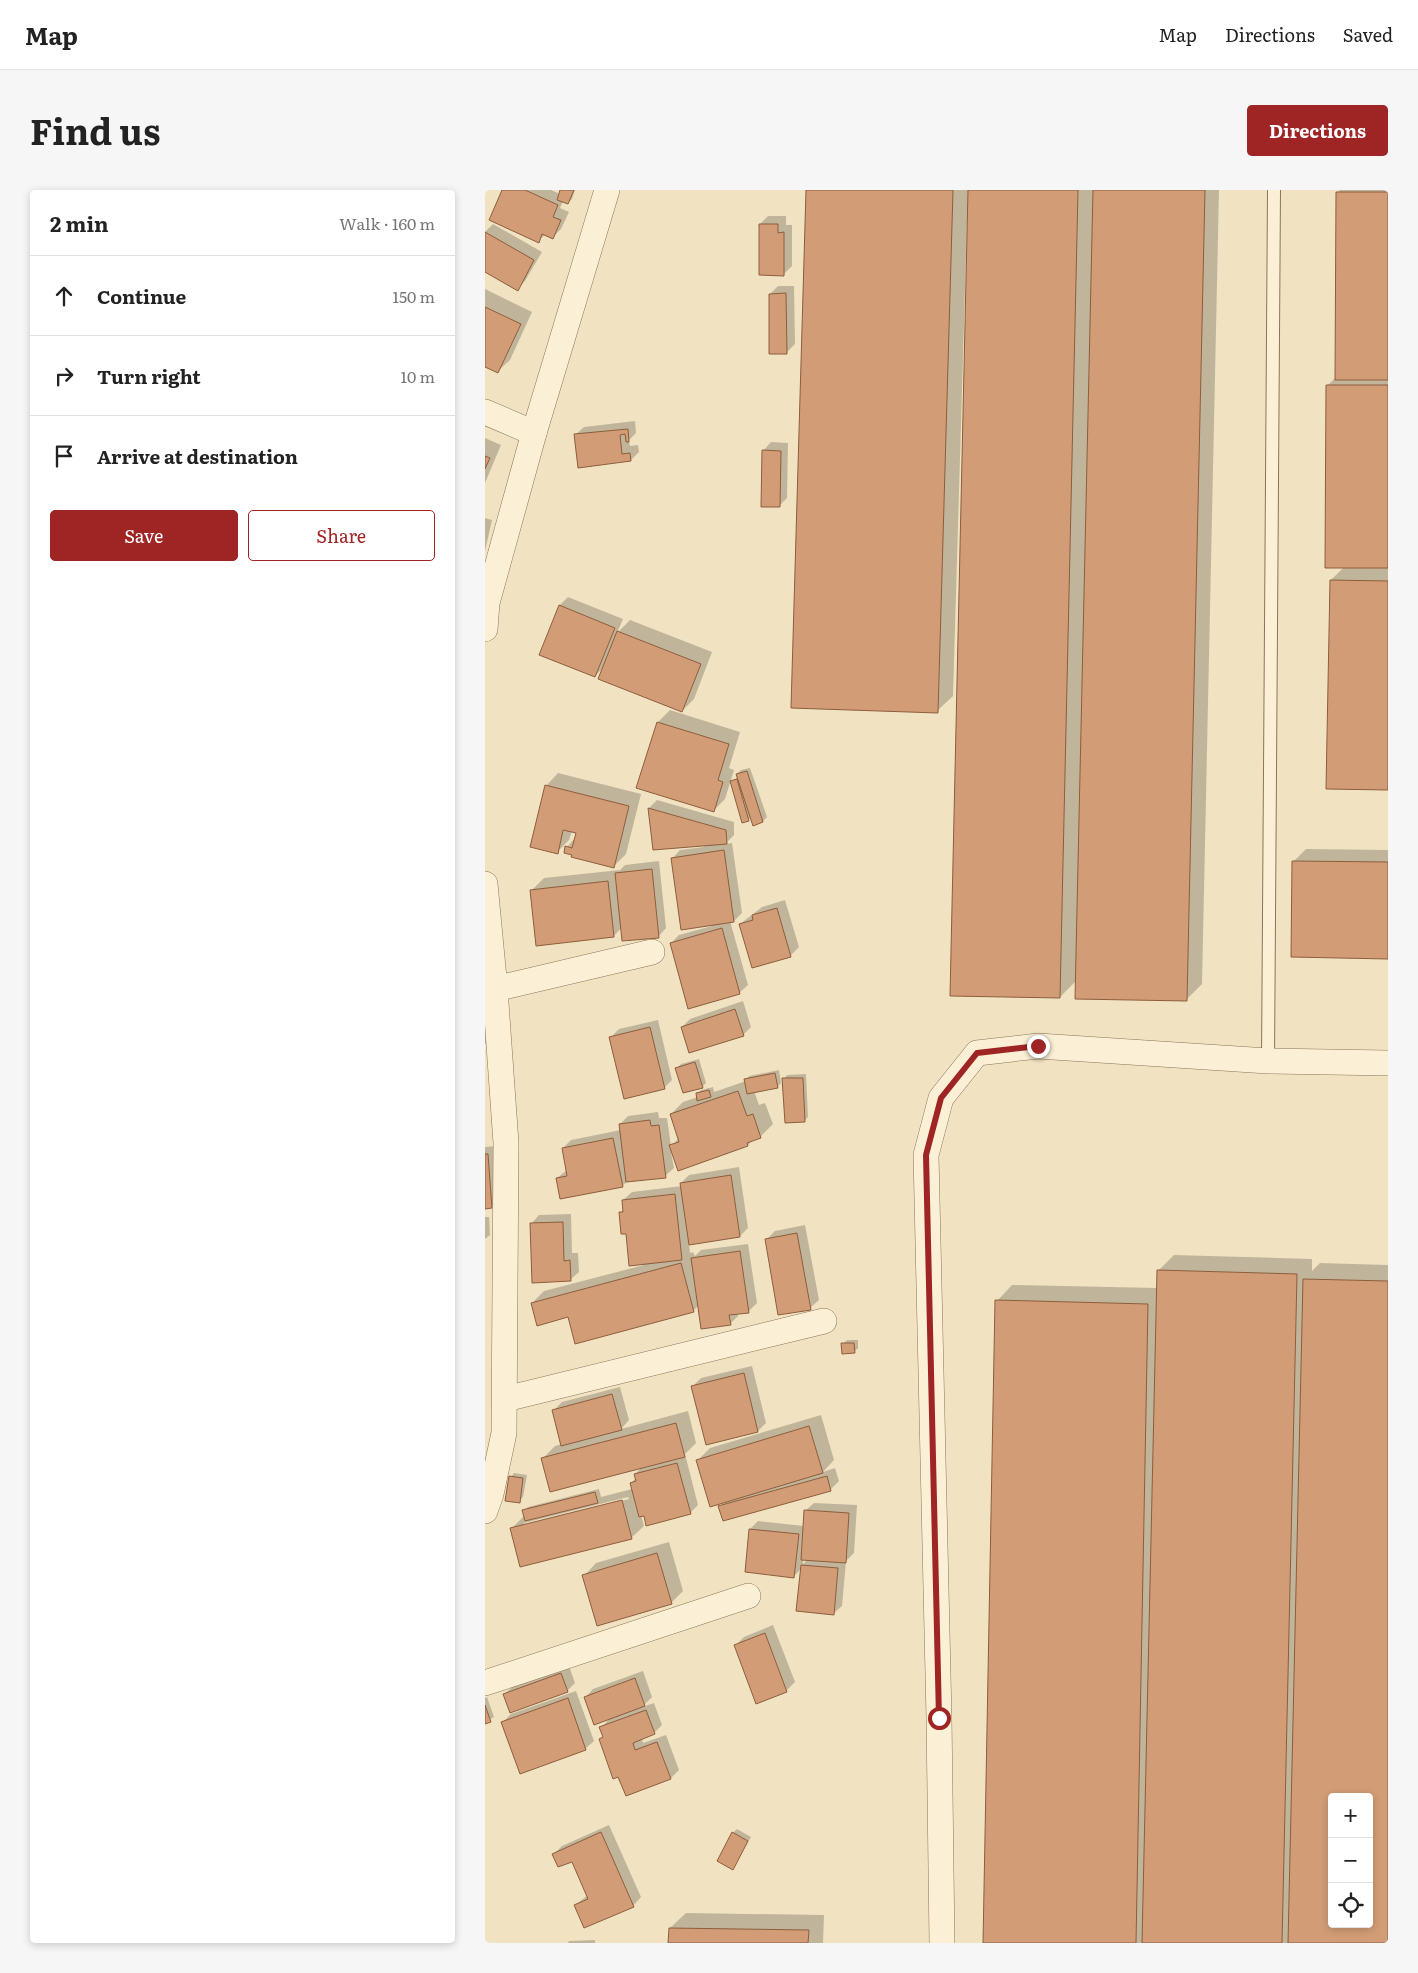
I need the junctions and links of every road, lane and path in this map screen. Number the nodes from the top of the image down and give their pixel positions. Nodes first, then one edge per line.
1 (607, 190) edge
2 (1274, 190) edge
3 (485, 412) edge
4 (534, 433) junction
5 (485, 628) edge
6 (485, 884) edge
7 (652, 952) dead end
8 (495, 989) junction
9 (1268, 1061) junction
10 (1388, 1063) edge
11 (824, 1321) dead end
12 (505, 1399) junction
13 (494, 1432) edge
14 (485, 1510) edge
15 (748, 1596) dead end
16 (485, 1683) edge
17 (942, 1943) edge

1 - 4 street
2 - 9 lane
3 - 4 street
4 - 5 street
6 - 8 street
7 - 8 street
8 - 12 street
9 - 10 street
9 - 17 street
11 - 12 street
12 - 13 street
13 - 14 street
15 - 16 street

